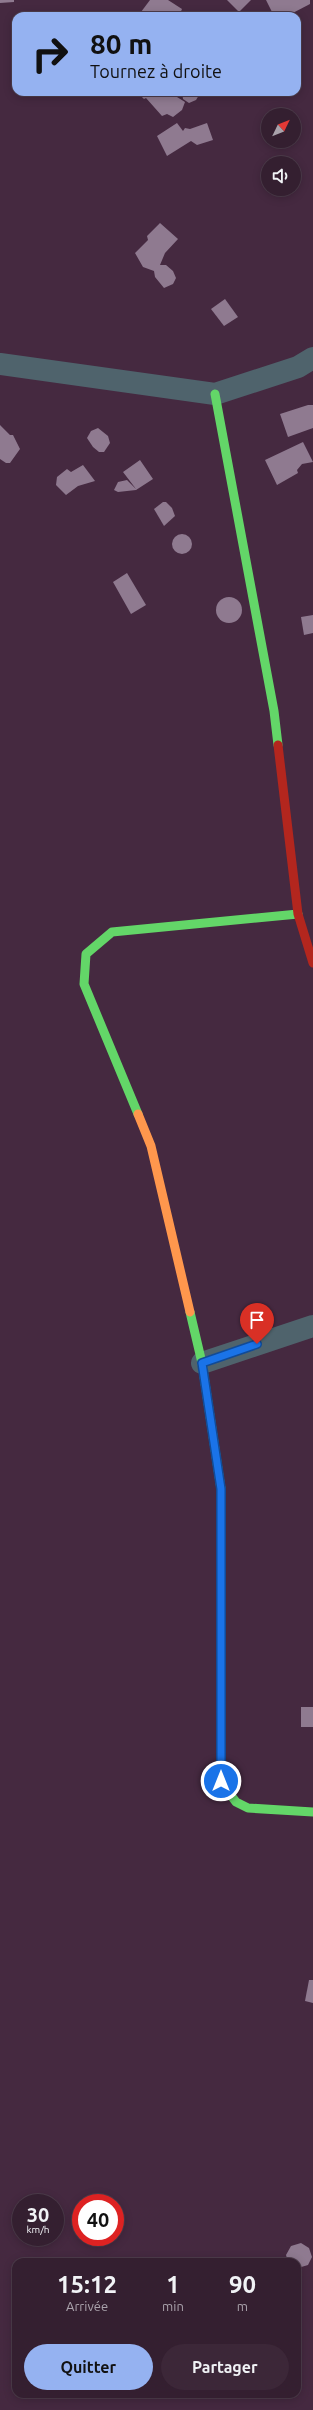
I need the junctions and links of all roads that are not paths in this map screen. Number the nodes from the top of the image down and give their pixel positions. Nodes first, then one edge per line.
1 (313, 358) edge
2 (0, 364) edge
3 (215, 394) junction
4 (298, 914) junction
5 (313, 963) edge
6 (313, 1326) edge
7 (202, 1363) junction
8 (313, 1812) edge

1 - 3 street
2 - 3 street
3 - 4 street
4 - 5 street
4 - 7 street
6 - 7 street
7 - 8 street

